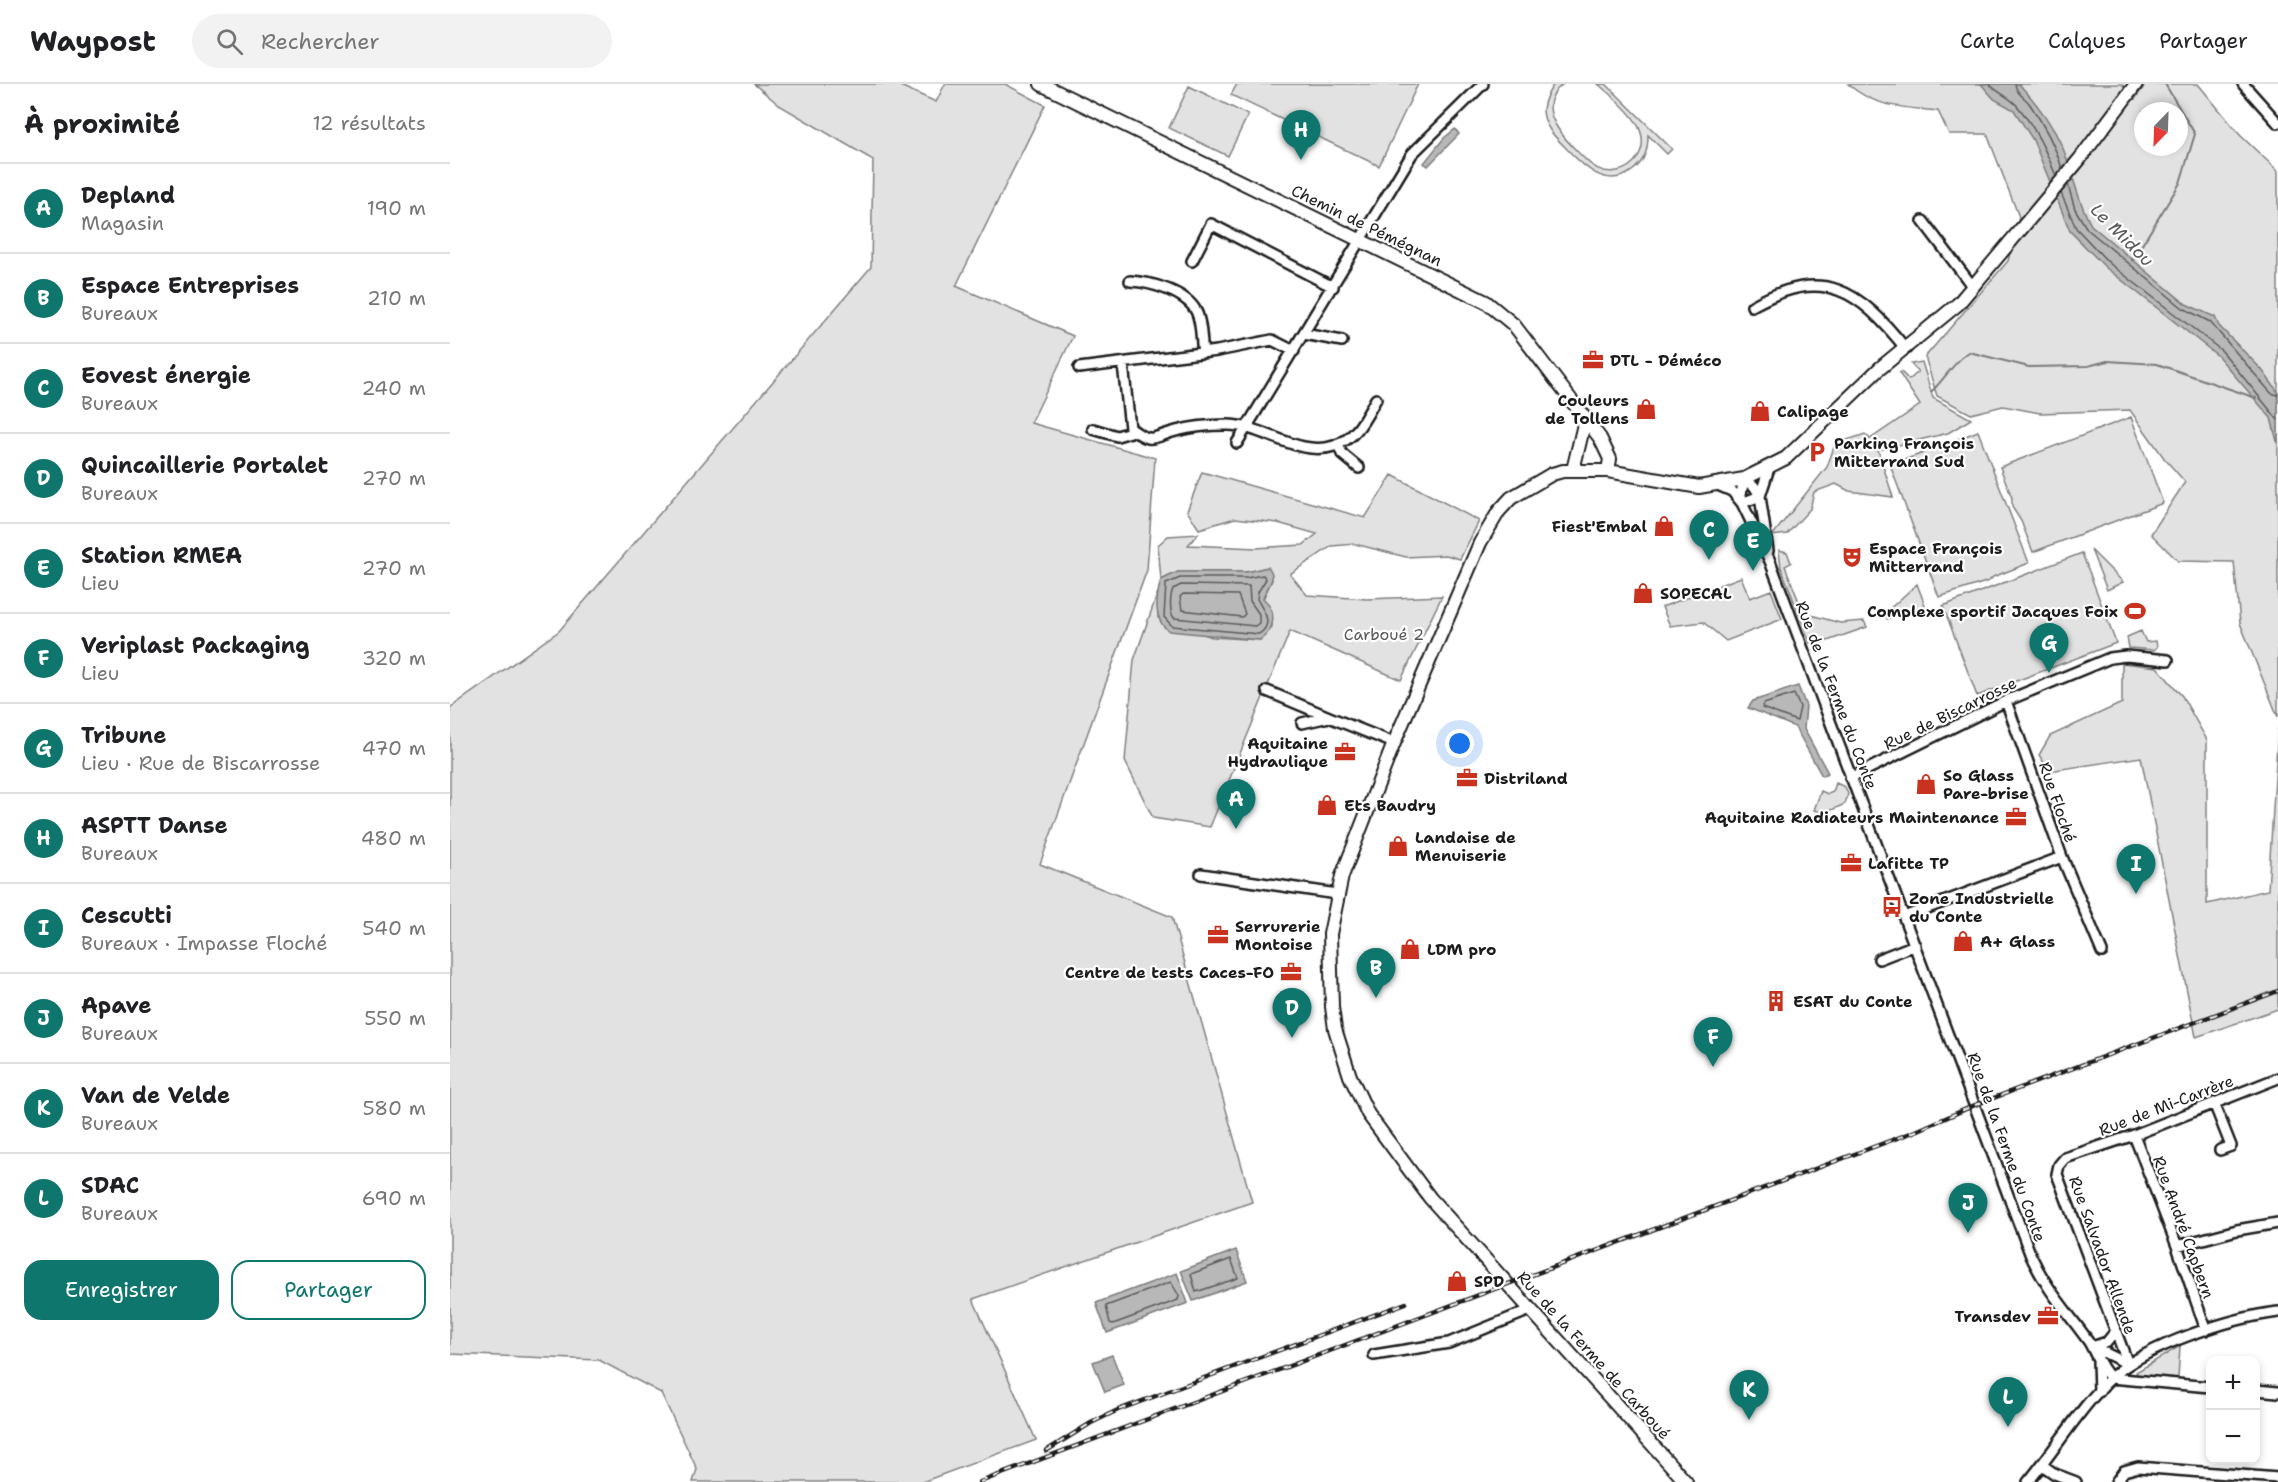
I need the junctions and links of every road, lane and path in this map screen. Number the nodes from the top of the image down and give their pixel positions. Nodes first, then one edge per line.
1 (1041, 84) edge
2 (1483, 84) edge
3 (2136, 84) edge
4 (2243, 84) edge
5 (2278, 123) edge
6 (1923, 221) dead end
7 (1359, 240) junction
8 (1192, 261) dead end
9 (1130, 281) dead end
10 (1333, 287) junction
11 (1973, 287) junction
12 (1752, 306) dead end
13 (1304, 334) junction
14 (1319, 338) junction
15 (1342, 341) dead end
16 (1320, 348) dead end
17 (1906, 349) junction
18 (1294, 351) junction
19 (1203, 353) junction
20 (1123, 364) junction
21 (1079, 368) dead end
22 (1376, 399) dead end
23 (1585, 420) junction
24 (1245, 428) junction
25 (1093, 429) dead end
26 (1134, 431) junction
27 (1237, 443) dead end
28 (1338, 444) junction
29 (1359, 468) dead end
30 (1769, 468) junction
31 (1573, 470) junction
32 (1608, 471) junction
33 (1744, 479) junction
34 (1718, 485) junction
35 (1760, 496) junction
36 (1742, 503) junction
37 (1768, 557) junction
38 (2168, 660) dead end
39 (1267, 691) dead end
40 (2006, 701) junction
41 (1329, 717) junction
42 (1302, 723) dead end
43 (1394, 743) junction
44 (1850, 778) junction
45 (2062, 857) junction
46 (1201, 874) dead end
47 (1337, 894) junction
48 (1904, 917) junction
49 (1915, 945) junction
50 (2102, 952) dead end
51 (1879, 959) dead end
52 (2278, 1078) edge
53 (2214, 1103) junction
54 (2134, 1135) junction
55 (2220, 1150) dead end
56 (2065, 1158) joint
57 (2278, 1223) edge
58 (2177, 1246) junction
59 (1530, 1310) junction
60 (2278, 1312) edge
61 (2206, 1330) junction
62 (2115, 1332) junction
63 (2092, 1347) junction
64 (1374, 1355) dead end
65 (2098, 1358) junction
66 (2128, 1365) junction
67 (2111, 1378) junction
68 (2206, 1387) edge
69 (2260, 1390) edge
70 (2099, 1392) junction
71 (2278, 1392) edge
72 (2042, 1465) junction
73 (2278, 1478) edge
74 (1686, 1482) edge
75 (2028, 1482) edge
76 (2076, 1482) edge
77 (2116, 1482) edge

1 - 7 street, Chemin de Pémégnan
2 - 7 street
3 - 11 street
4 - 5 street
6 - 11 street
7 - 10 street
7 - 23 street, Chemin de Pémégnan
8 - 10 street
9 - 19 street
10 - 13 street
11 - 17 street
12 - 17 street
13 - 14 street
13 - 18 street
14 - 15 street
14 - 16 street
17 - 30 street
18 - 19 street
18 - 24 street
19 - 20 street
20 - 21 street
20 - 26 street
22 - 28 street
23 - 31 street
23 - 32 street, Chemin de Pémégnan
24 - 26 street
24 - 27 street
24 - 28 street
25 - 26 street
28 - 29 street
30 - 33 street
30 - 35 street, Rue de la Ferme du Conte
31 - 32 street, Rue de la Ferme de Carboué
31 - 43 street, Rue de la Ferme de Carboué
32 - 34 street, Rue de la Ferme de Carboué
33 - 34 street, Rue de la Ferme de Carboué
33 - 35 street
33 - 36 street
34 - 36 street, Rue de la Ferme du Conte
35 - 36 street
35 - 37 street, Rue de la Ferme du Conte
36 - 37 street, Rue de la Ferme du Conte
37 - 44 street, Rue de la Ferme du Conte
38 - 40 street, Rue de Biscarrosse
39 - 41 street
40 - 44 street, Rue de Biscarrosse
40 - 45 street, Rue Floché
41 - 42 street
41 - 43 street
43 - 47 street, Rue de la Ferme de Carboué
44 - 48 street, Rue de la Ferme du Conte
45 - 48 street, Rue Floché
45 - 50 street
46 - 47 street
47 - 59 street, Rue de la Ferme de Carboué
48 - 49 street, Rue de la Ferme du Conte
49 - 51 street
49 - 63 street, Rue de la Ferme du Conte
52 - 53 street, Rue de Mi-Carrère
53 - 54 street, Rue de Mi-Carrère
53 - 55 street
54 - 56 street, Rue de Mi-Carrère
54 - 58 street, Rue André Capbern
56 - 62 street, Rue Salvador Allende
57 - 58 street
58 - 61 street, Rue André Capbern
59 - 64 street
59 - 74 street, Rue de la Ferme de Carboué
60 - 61 street
61 - 66 street
62 - 63 street
62 - 66 street, Rue Salvador Allende
63 - 65 street, Rue de la Ferme du Conte
63 - 66 street, Rue de la Ferme du Conte
65 - 67 street, Rue de la Ferme du Conte
65 - 70 street, Rue de la Ferme du Conte
66 - 67 street
67 - 68 street
67 - 70 street
69 - 71 street
70 - 72 street
72 - 75 street
72 - 76 street
73 - 77 street

